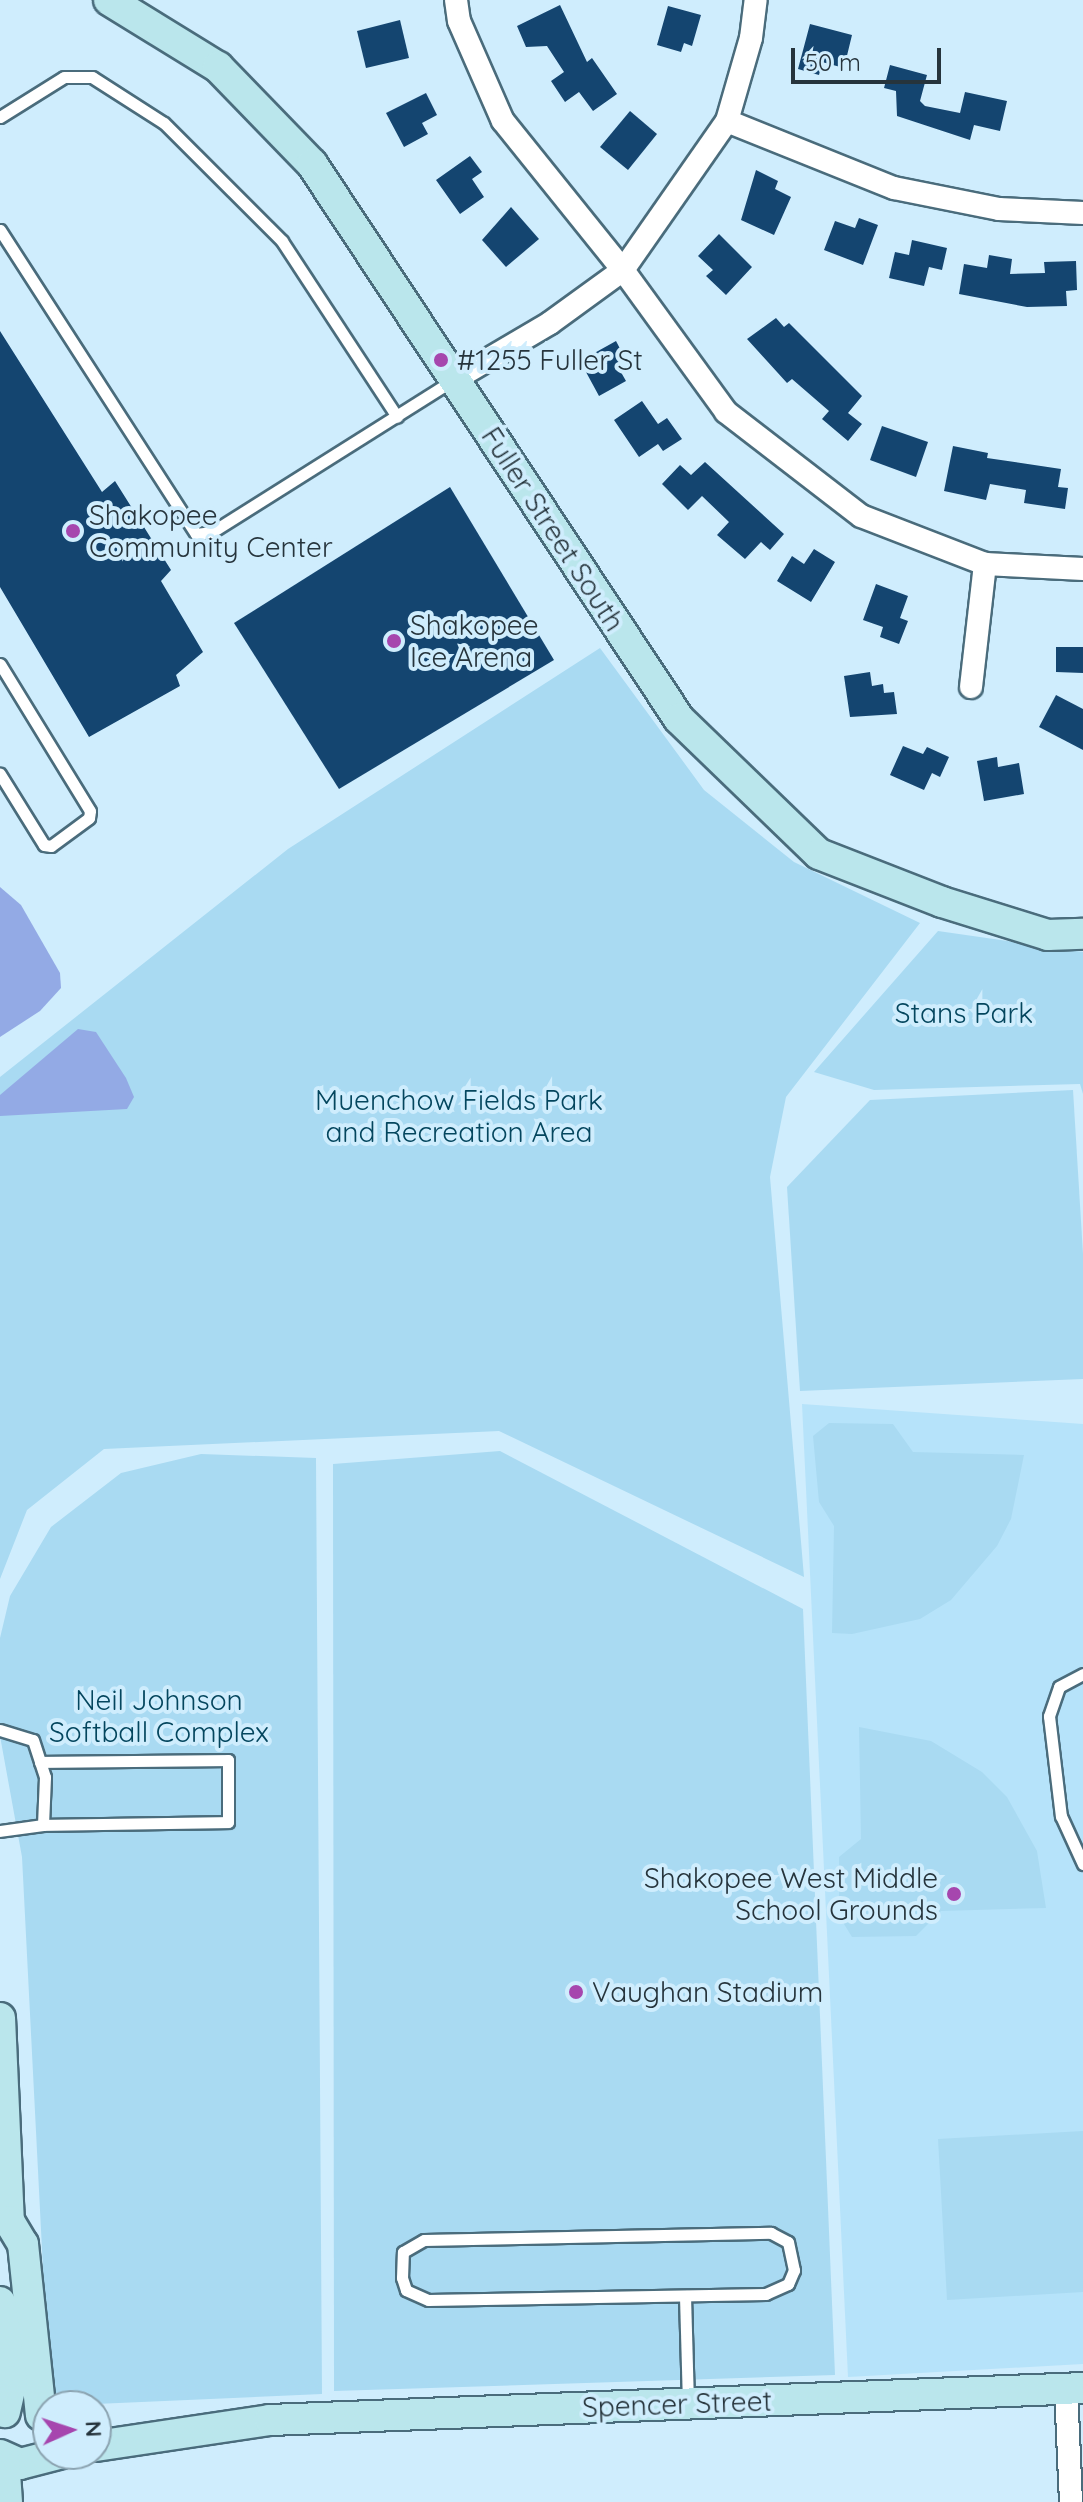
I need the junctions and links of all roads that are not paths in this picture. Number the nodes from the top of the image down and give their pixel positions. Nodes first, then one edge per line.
1 (109, 0) edge
2 (456, 0) edge
3 (756, 0) edge
4 (0, 117) edge
5 (727, 121) junction
6 (1083, 213) edge
7 (0, 230) edge
8 (623, 270) junction
9 (455, 379) junction
10 (397, 417) junction
11 (985, 564) junction
12 (1083, 569) edge
13 (0, 664) edge
14 (971, 687) dead end
15 (0, 774) edge
16 (1083, 934) edge
17 (1083, 1674) edge
18 (0, 1730) edge
19 (40, 1762) junction
20 (43, 1825) junction
21 (0, 1831) edge
22 (1083, 1864) edge
23 (0, 2018) edge
24 (3, 2226) edge
25 (685, 2296) junction
26 (0, 2302) edge
27 (1075, 2388) edge
28 (40, 2390) edge
29 (688, 2404) junction
30 (2, 2414) edge
31 (270, 2420) junction
32 (32, 2421) edge
33 (112, 2424) edge
34 (112, 2444) edge
35 (32, 2451) edge
36 (2, 2457) edge
37 (36, 2470) edge
38 (7, 2502) edge
39 (27, 2502) edge
40 (1071, 2502) edge

1 - 9 street, Fuller Street South
2 - 8 street
3 - 5 street
4 - 10 lane
5 - 6 street
5 - 8 street
7 - 10 lane
8 - 9 street
8 - 11 street
9 - 10 lane
9 - 16 street, Fuller Street South
11 - 12 street
11 - 14 street
13 - 15 lane
17 - 22 lane
18 - 19 lane
19 - 20 lane
19 - 20 lane
20 - 21 lane
23 - 24 street
24 - 28 street
25 - 25 lane
25 - 29 lane
26 - 30 street
27 - 29 street, Spencer Street
27 - 40 street
29 - 31 street, Spencer Street
30 - 32 street
31 - 33 street, Spencer Street
31 - 34 street, Spencer Street
35 - 36 street
36 - 38 street
37 - 39 street

